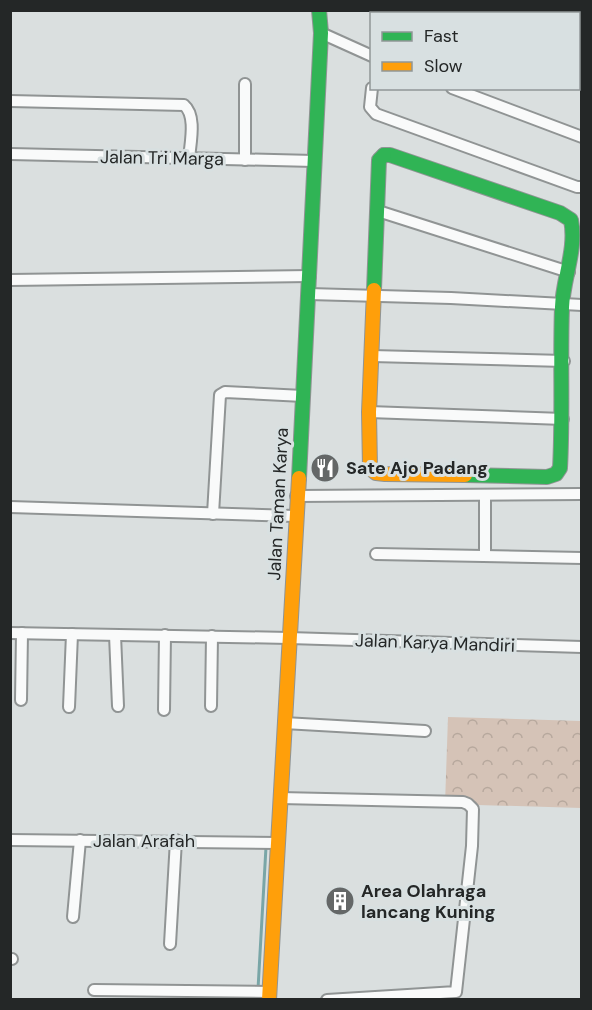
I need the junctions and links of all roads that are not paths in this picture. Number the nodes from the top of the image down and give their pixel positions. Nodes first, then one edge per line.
1 (319, 10) edge
2 (321, 33) junction
3 (370, 55) edge
4 (245, 84) dead end
5 (372, 90) edge
6 (457, 90) edge
7 (10, 101) edge
8 (582, 137) edge
9 (10, 154) edge
10 (189, 159) junction
11 (245, 160) junction
12 (314, 161) junction
13 (582, 187) edge
14 (378, 212) junction
15 (569, 272) junction
16 (310, 276) junction
17 (10, 280) edge
18 (309, 294) junction
19 (375, 296) junction
20 (562, 304) junction
21 (582, 305) edge
22 (372, 356) junction
23 (564, 361) junction
24 (303, 396) junction
25 (369, 412) junction
26 (563, 419) junction
27 (582, 494) edge
28 (485, 495) junction
29 (296, 496) junction
30 (10, 507) edge
31 (213, 514) junction
32 (295, 516) junction
33 (376, 554) dead end
34 (485, 556) junction
35 (582, 558) edge
36 (16, 633) edge
37 (72, 634) junction
38 (115, 635) junction
39 (165, 635) junction
40 (212, 636) junction
41 (289, 638) junction
42 (582, 647) edge
43 (21, 700) dead end
44 (118, 706) dead end
45 (211, 706) dead end
46 (69, 707) dead end
47 (164, 710) dead end
48 (284, 723) junction
49 (426, 731) dead end
50 (280, 798) junction
51 (10, 840) edge
52 (80, 840) junction
53 (176, 840) junction
54 (278, 843) junction
55 (73, 917) dead end
56 (170, 944) dead end
57 (94, 990) dead end
58 (269, 996) edge
59 (327, 999) edge

1 - 2 street, Jalan Taman Karya
2 - 3 street
2 - 12 street, Jalan Taman Karya
4 - 11 street
5 - 13 street
6 - 8 street
7 - 10 street
9 - 10 street, Jalan Tri Marga
10 - 11 street, Jalan Tri Marga
11 - 12 street, Jalan Tri Marga
12 - 16 street, Jalan Taman Karya
14 - 15 street
14 - 15 street
14 - 19 street
15 - 20 street
16 - 17 street
16 - 18 street, Jalan Taman Karya
18 - 19 street
18 - 24 street, Jalan Taman Karya
19 - 20 street
19 - 22 street
20 - 21 street
20 - 23 street
22 - 23 street
22 - 25 street
23 - 26 street
24 - 29 street, Jalan Taman Karya
24 - 31 street
25 - 26 street
25 - 26 street
27 - 28 street
28 - 29 street
28 - 34 street
29 - 32 street, Jalan Taman Karya
30 - 31 street
31 - 32 street
32 - 41 street, Jalan Taman Karya
33 - 34 street
34 - 35 street
36 - 37 street, Jalan Karya Mandiri
36 - 43 street
37 - 38 street, Jalan Karya Mandiri
37 - 46 street
38 - 39 street, Jalan Karya Mandiri
38 - 44 street
39 - 40 street, Jalan Karya Mandiri
39 - 47 street
40 - 41 street, Jalan Karya Mandiri
40 - 45 street
41 - 42 street, Jalan Karya Mandiri
41 - 48 street, Jalan Taman Karya
48 - 49 street
48 - 50 street, Jalan Taman Karya
50 - 54 street, Jalan Taman Karya
50 - 59 street
51 - 52 street, Jalan Arafah
52 - 53 street, Jalan Arafah
52 - 55 street
53 - 54 street, Jalan Arafah
53 - 56 street
54 - 58 street, Jalan Taman Karya
57 - 58 street

